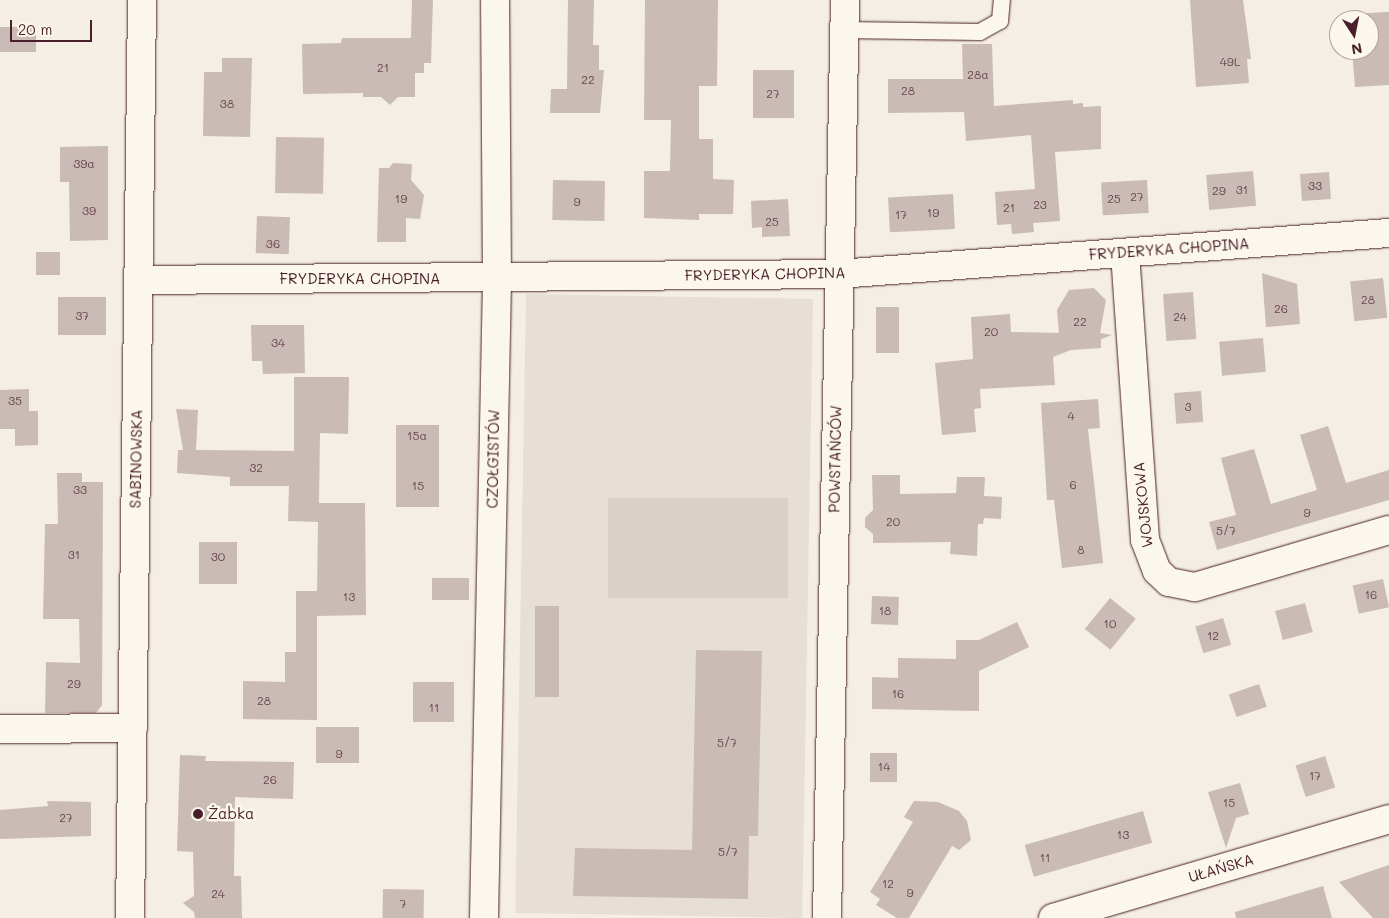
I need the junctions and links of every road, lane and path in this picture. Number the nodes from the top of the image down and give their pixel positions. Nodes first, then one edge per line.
1 (142, 0) edge
2 (495, 0) edge
3 (845, 0) edge
4 (1002, 0) edge
5 (844, 30) junction
6 (1389, 233) edge
7 (1125, 252) junction
8 (838, 274) junction
9 (497, 278) junction
10 (139, 280) junction
11 (1389, 530) edge
12 (133, 728) junction
13 (0, 729) edge
14 (1389, 819) edge
15 (130, 918) edge
16 (484, 918) edge
17 (827, 918) edge
18 (1053, 918) edge

1 - 10 street, SABINOWSKA
2 - 9 street, CZOŁGISTÓW
3 - 5 street, POWSTAŃCÓW
4 - 5 lane
5 - 8 street, POWSTAŃCÓW
6 - 7 street, FRYDERYKA CHOPINA
7 - 8 street, FRYDERYKA CHOPINA
7 - 11 street, WOJSKOWA
8 - 9 street, FRYDERYKA CHOPINA
8 - 17 street, POWSTAŃCÓW
9 - 10 street, FRYDERYKA CHOPINA
9 - 16 street, CZOŁGISTÓW
10 - 12 street, SABINOWSKA
12 - 13 street
12 - 15 street, SABINOWSKA
14 - 18 street, UŁAŃSKA

